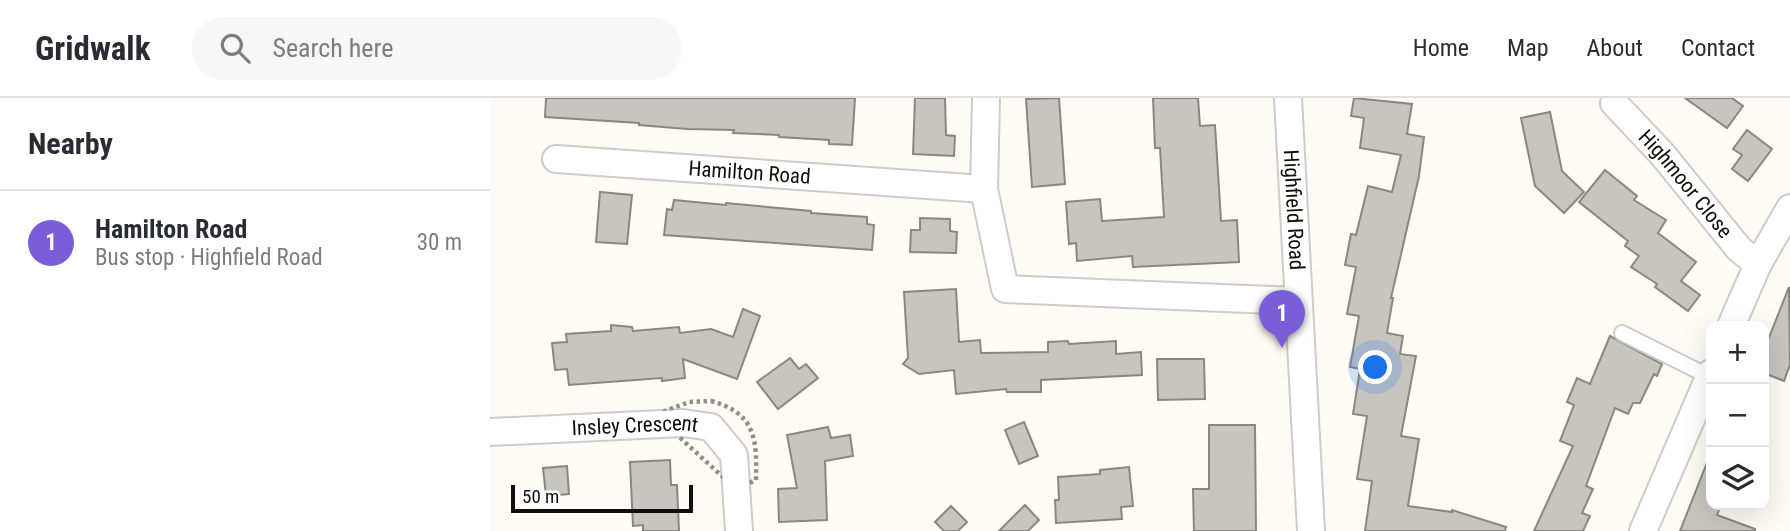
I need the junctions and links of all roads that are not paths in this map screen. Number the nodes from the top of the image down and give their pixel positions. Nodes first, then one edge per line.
1 (986, 98) edge
2 (1288, 98) edge
3 (1614, 103) dead end
4 (556, 159) dead end
5 (984, 189) junction
6 (1790, 208) edge
7 (1758, 264) junction
8 (1298, 301) junction
9 (1733, 321) edge
10 (1622, 333) dead end
11 (1706, 373) edge
12 (1706, 384) edge
13 (490, 432) edge
14 (739, 531) edge
15 (1311, 531) edge
16 (1643, 531) edge

1 - 5 street
2 - 8 street, Highfield Road
3 - 7 street, Highmoor Close
4 - 5 street, Hamilton Road
5 - 8 street
6 - 7 street
7 - 9 street
8 - 15 street, Highfield Road
10 - 11 lane
12 - 16 street
13 - 14 street, Insley Crescent

